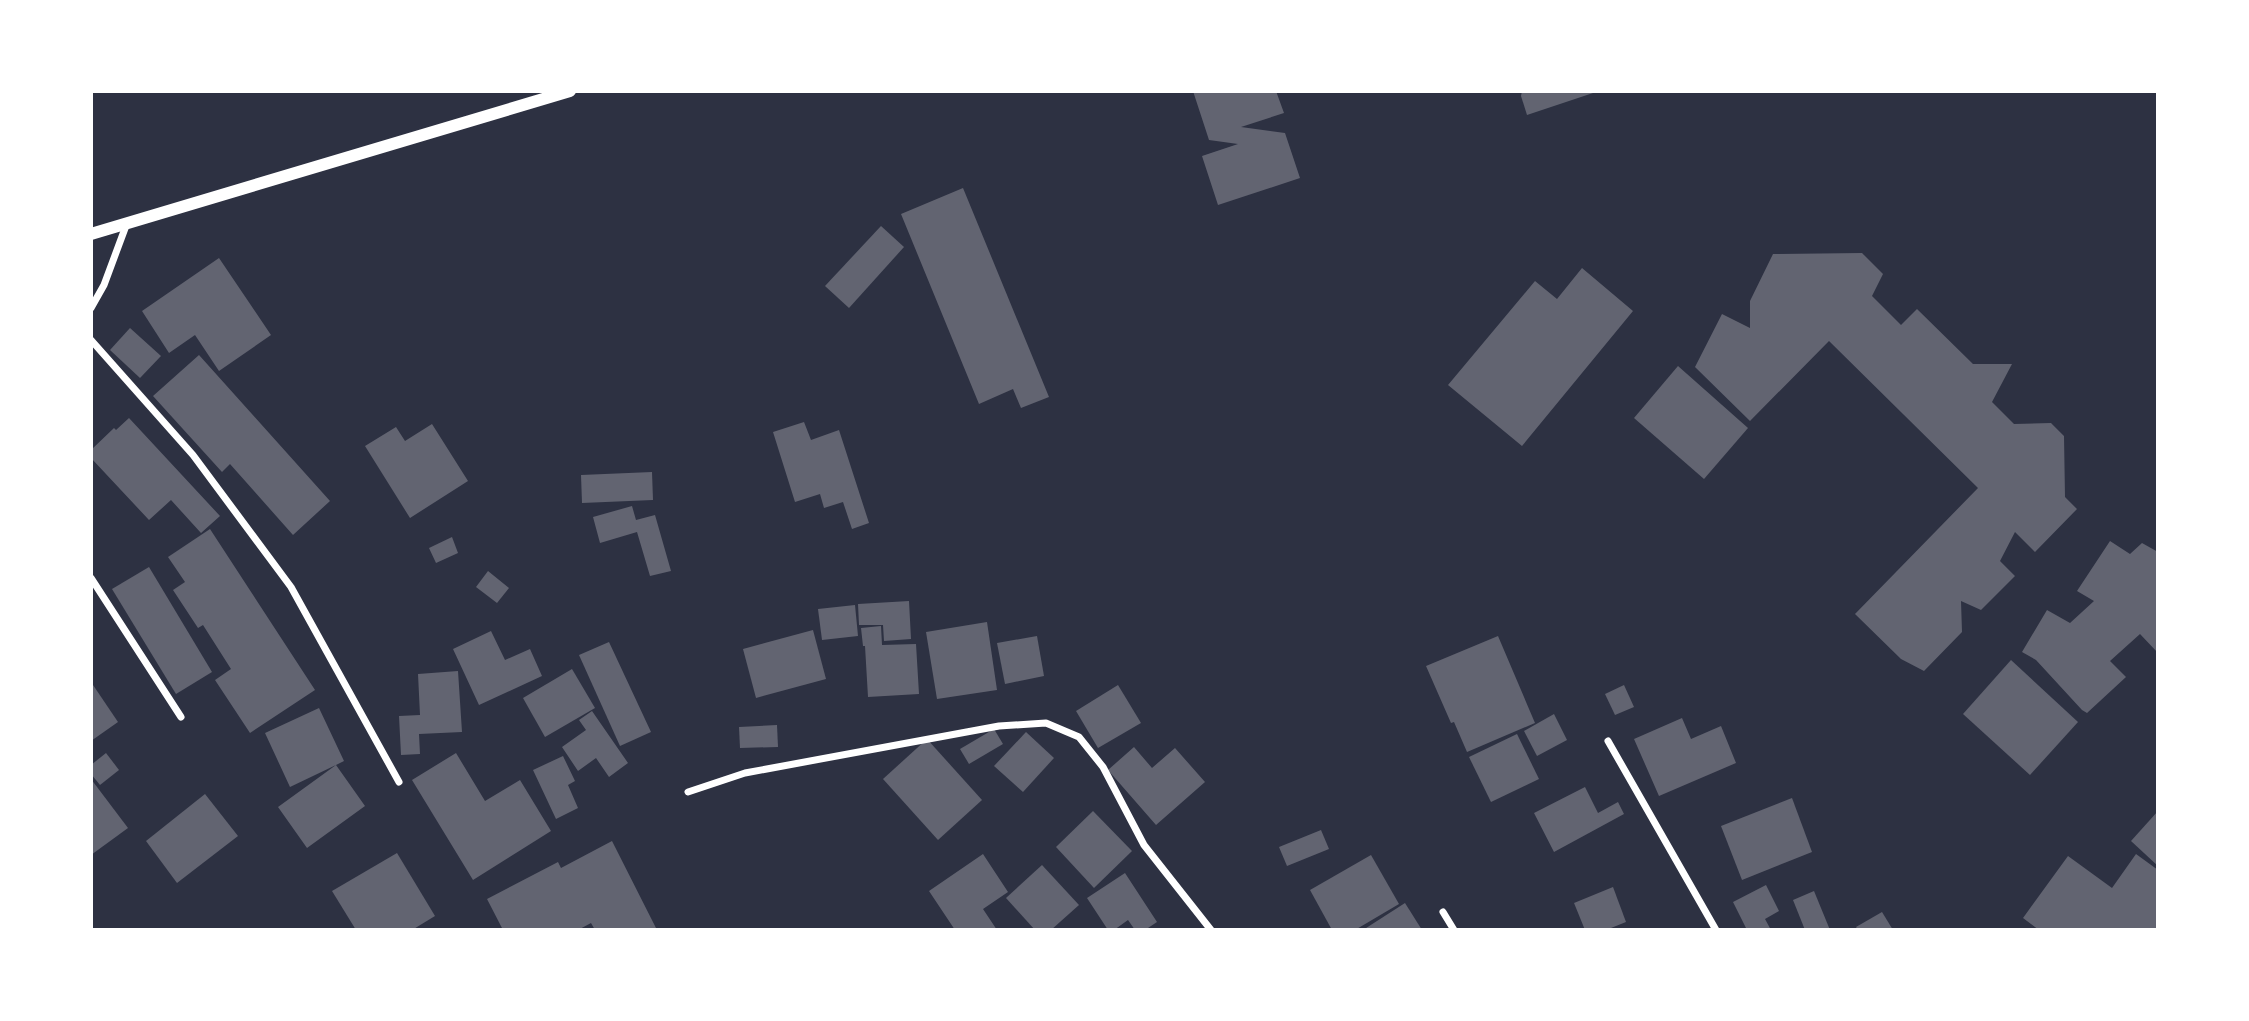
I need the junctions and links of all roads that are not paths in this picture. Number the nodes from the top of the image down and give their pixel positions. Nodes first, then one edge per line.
1 (570, 91) edge
2 (127, 223) junction
3 (91, 234) edge
4 (91, 308) edge
5 (91, 340) edge
6 (91, 578) edge
7 (181, 717) dead end
8 (1608, 741) dead end
9 (399, 782) dead end
10 (688, 792) dead end
11 (1443, 912) dead end
12 (1211, 930) edge
13 (1454, 930) edge
14 (1716, 930) edge

1 - 2 street
2 - 3 street
2 - 4 street
5 - 9 street
6 - 7 street
8 - 14 street
10 - 12 street
11 - 13 street

